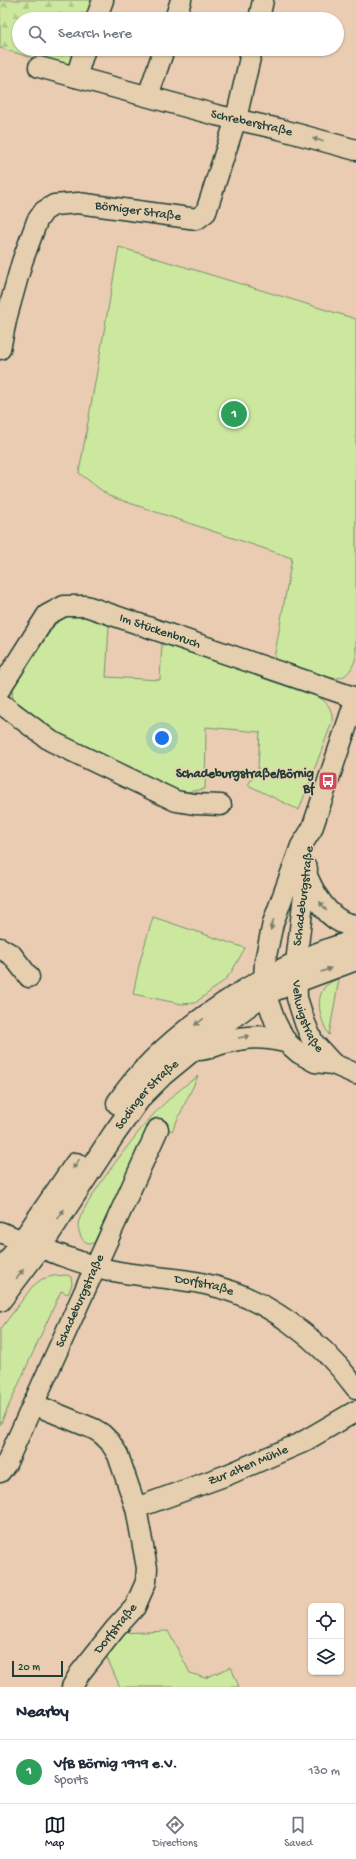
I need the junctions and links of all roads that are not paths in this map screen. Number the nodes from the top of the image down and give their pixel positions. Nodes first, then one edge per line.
1 (102, 0) edge
2 (182, 0) edge
3 (264, 0) edge
4 (98, 12) edge
5 (178, 12) edge
6 (261, 12) edge
7 (83, 56) edge
8 (162, 56) edge
9 (250, 56) edge
10 (39, 67) dead end
11 (76, 77) junction
12 (148, 96) junction
13 (236, 119) junction
14 (356, 150) edge
15 (0, 349) edge
16 (0, 688) edge
17 (356, 698) edge
18 (0, 703) edge
19 (221, 805) dead end
20 (312, 829) junction
21 (306, 876) junction
22 (356, 926) edge
23 (356, 941) edge
24 (0, 948) edge
25 (356, 959) edge
26 (296, 972) junction
27 (29, 977) dead end
28 (264, 986) junction
29 (285, 1041) junction
30 (193, 1049) junction
31 (333, 1064) junction
32 (356, 1074) edge
33 (158, 1129) dead end
34 (0, 1232) edge
35 (31, 1244) junction
36 (96, 1267) junction
37 (0, 1274) edge
38 (0, 1300) edge
39 (356, 1388) edge
40 (33, 1404) junction
41 (356, 1411) edge
42 (0, 1472) edge
43 (136, 1508) junction
44 (72, 1687) edge

1 - 4 street
2 - 5 street
3 - 6 street
7 - 11 street
8 - 12 street
9 - 13 street, Börniger Straße
10 - 11 street, Schreberstraße
11 - 12 street, Schreberstraße
12 - 13 street, Schreberstraße
14 -> 13 street, Schreberstraße
13 - 15 street, Börniger Straße
16 - 17 street, Im Stückenbruch
17 - 20 street, Schadeburgstraße
18 - 19 street
20 - 21 street, Schadeburgstraße
20 -> 28 street, Schadeburgstraße
22 -> 21 main road
21 - 26 street, Schadeburgstraße
23 - 26 main road, Sodinger Straße
24 - 27 street
26 -> 25 main road, Sodinger Straße
26 - 28 main road, Sodinger Straße
26 - 31 street, Vellwigstraße
28 - 29 street, Vellwigstraße
28 - 30 main road, Sodinger Straße
28 -> 35 main road, Sodinger Straße
30 -> 29 main road
29 - 31 street, Vellwigstraße
35 -> 30 main road, Sodinger Straße
31 - 32 street, Vellwigstraße
33 - 36 street, Schadeburgstraße
34 - 35 street, Dorfstraße
35 - 36 street, Dorfstraße
35 - 37 main road, Sodinger Straße
38 -> 35 main road, Sodinger Straße
36 - 39 street, Dorfstraße
36 - 40 street, Schadeburgstraße
40 - 42 street, Schadeburgstraße
40 - 43 street, Dorfstraße
41 - 43 street, Zur alten Mühle
43 - 44 street, Dorfstraße

